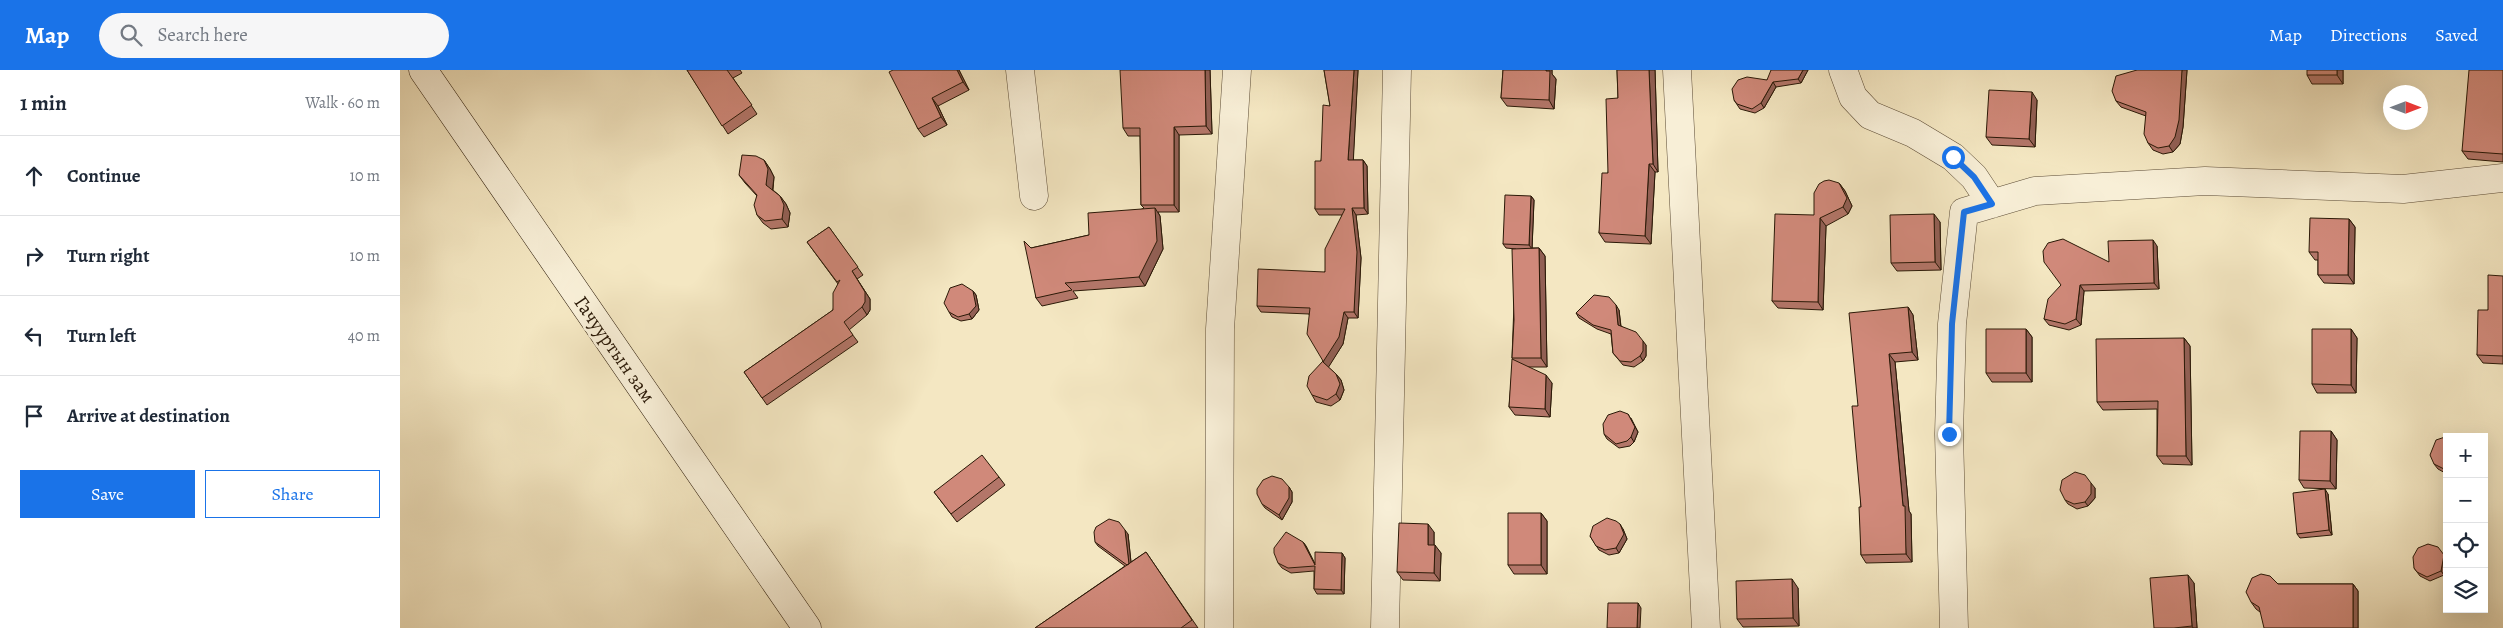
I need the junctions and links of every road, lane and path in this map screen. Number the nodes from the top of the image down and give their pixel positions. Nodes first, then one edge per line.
1 (423, 70) edge
2 (1020, 70) edge
3 (1237, 70) edge
4 (1397, 70) edge
5 (1677, 70) edge
6 (1843, 70) edge
7 (2503, 178) edge
8 (1034, 196) dead end
9 (1992, 204) junction
10 (807, 628) edge
11 (1219, 628) edge
12 (1385, 628) edge
13 (1706, 628) edge
14 (1954, 628) edge

1 - 10 street, Гачууртын зам
2 - 8 street
3 - 11 street
4 - 12 street
5 - 13 street
6 - 9 street
7 - 9 street
9 - 14 street

